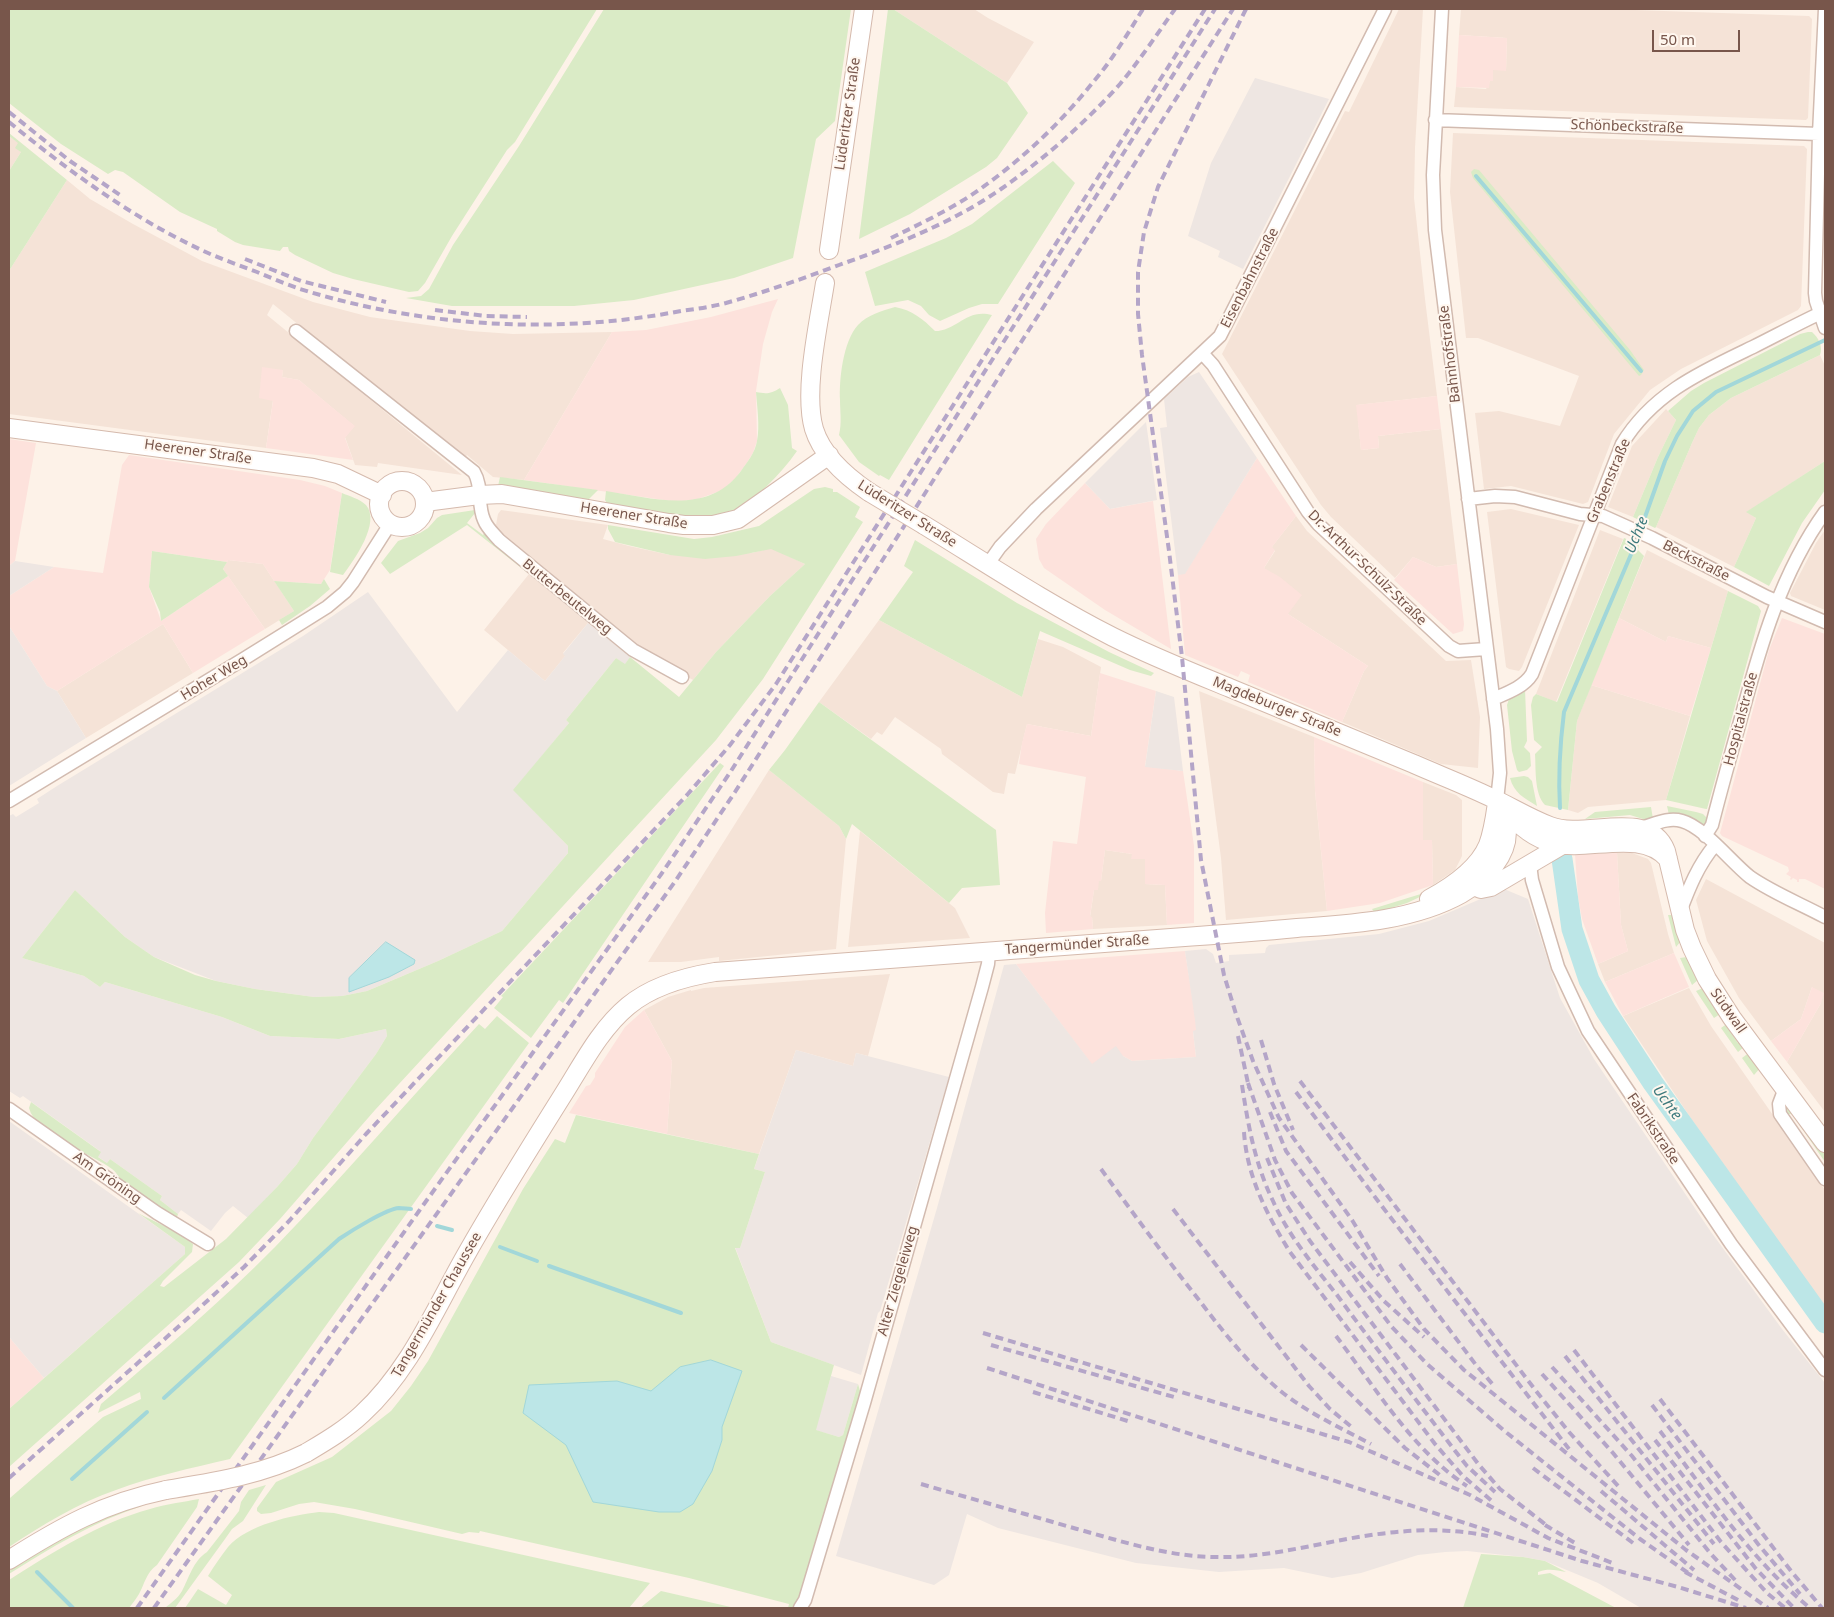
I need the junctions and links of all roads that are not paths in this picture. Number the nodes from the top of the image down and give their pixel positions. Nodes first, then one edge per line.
1 (864, 9) edge
2 (1386, 9) edge
3 (1442, 9) edge
4 (1824, 9) edge
5 (1436, 120) junction
6 (1818, 134) junction
7 (829, 250) dead end
8 (824, 283) dead end
9 (1824, 320) edge
10 (296, 331) dead end
11 (1202, 352) junction
12 (9, 428) edge
13 (830, 455) junction
14 (382, 495) junction
15 (480, 495) junction
16 (1468, 499) junction
17 (425, 502) junction
18 (1825, 512) edge
19 (1594, 515) junction
20 (390, 524) junction
21 (988, 564) junction
22 (1777, 602) junction
23 (1825, 622) edge
24 (1486, 649) junction
25 (682, 677) dead end
26 (1493, 699) junction
27 (9, 800) edge
28 (1497, 800) junction
29 (1646, 835) junction
30 (1705, 836) junction
31 (1564, 844) junction
32 (1716, 845) junction
33 (1530, 864) junction
34 (1473, 877) junction
35 (1680, 912) junction
36 (1825, 917) edge
37 (989, 952) junction
38 (755, 969) joint
39 (1784, 1088) junction
40 (9, 1109) edge
41 (1825, 1143) edge
42 (1825, 1179) edge
43 (208, 1244) dead end
44 (1825, 1370) edge
45 (9, 1560) edge
46 (800, 1608) edge

1 - 7 main road, Lüderitzer Straße
2 - 11 street, Eisenbahnstraße
3 - 5 street, Bahnhofstraße
4 - 6 street
5 - 6 street, Schönbeckstraße
5 - 16 street, Bahnhofstraße
6 - 9 street
8 - 13 main road, Lüderitzer Straße
9 - 19 street, Grabenstraße
10 - 15 street
11 - 21 street, Eisenbahnstraße
11 - 24 street, Dr.-Arthur-Schulz-Straße
12 - 14 main road, Heerener Straße
13 - 15 main road, Heerener Straße
13 - 21 main road, Lüderitzer Straße, bridge
14 - 17 main road
14 - 20 main road
15 - 17 main road, Heerener Straße
15 - 25 street, Butterbeutelweg
16 - 19 street, Beckstraße
16 - 24 street, Bahnhofstraße
17 - 20 main road
18 - 22 street, Hospitalstraße
19 - 22 street, Beckstraße
19 - 26 street, Grabenstraße
20 - 27 street, Hoher Weg
21 - 28 main road, Magdeburger Straße
22 - 23 street, Beckstraße
22 - 30 street, Hospitalstraße
24 - 26 street, Bahnhofstraße
26 - 28 street, Bahnhofstraße
28 - 29 main road
28 - 31 main road, Magdeburger Straße
28 - 34 main road
29 - 30 street
29 - 31 main road, Magdeburger Straße
29 - 35 main road, Südwall
30 - 32 street
31 - 33 main road
32 - 35 street
32 - 36 street
33 - 34 main road
33 - 44 street, Fabrikstraße
34 - 37 main road, Tangermünder Straße
35 - 39 main road, Südwall
37 - 38 main road, Tangermünder Straße
37 - 46 street, Alter Ziegeleiweg
38 - 45 main road, Tangermünder Chaussee, bridge
39 - 41 main road, Südwall
39 - 42 street
40 - 43 street, Am Gröning

